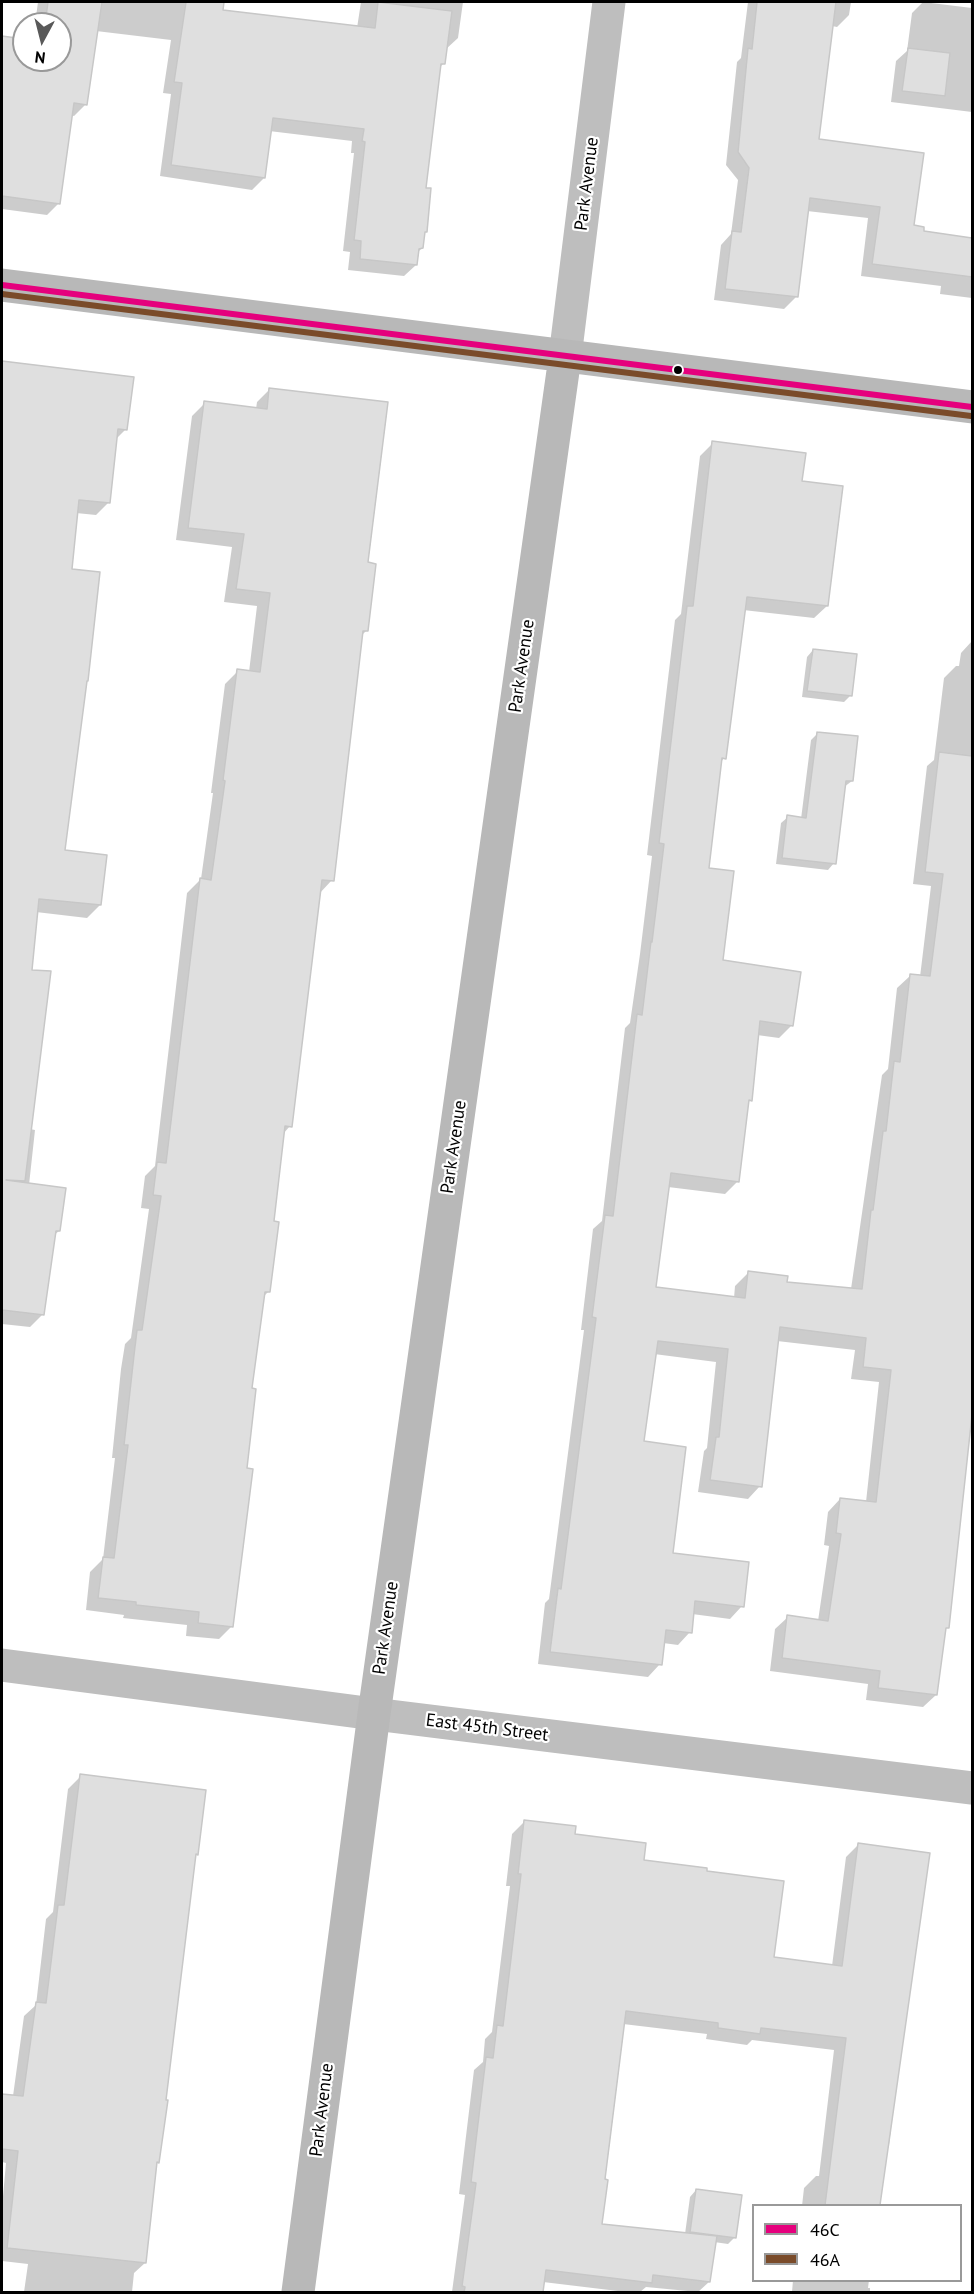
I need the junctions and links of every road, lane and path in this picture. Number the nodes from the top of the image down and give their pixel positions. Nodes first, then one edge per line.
1 (609, 2) edge
2 (2, 285) edge
3 (565, 357) junction
4 (972, 407) edge
5 (2, 1665) edge
6 (374, 1714) junction
7 (972, 1788) edge
8 (298, 2292) edge

1 - 3 street, Park Avenue
2 - 3 street
3 - 4 street
3 - 6 street, Park Avenue
5 - 6 street, East 45th Street
6 - 7 street, East 45th Street
6 - 8 street, Park Avenue

